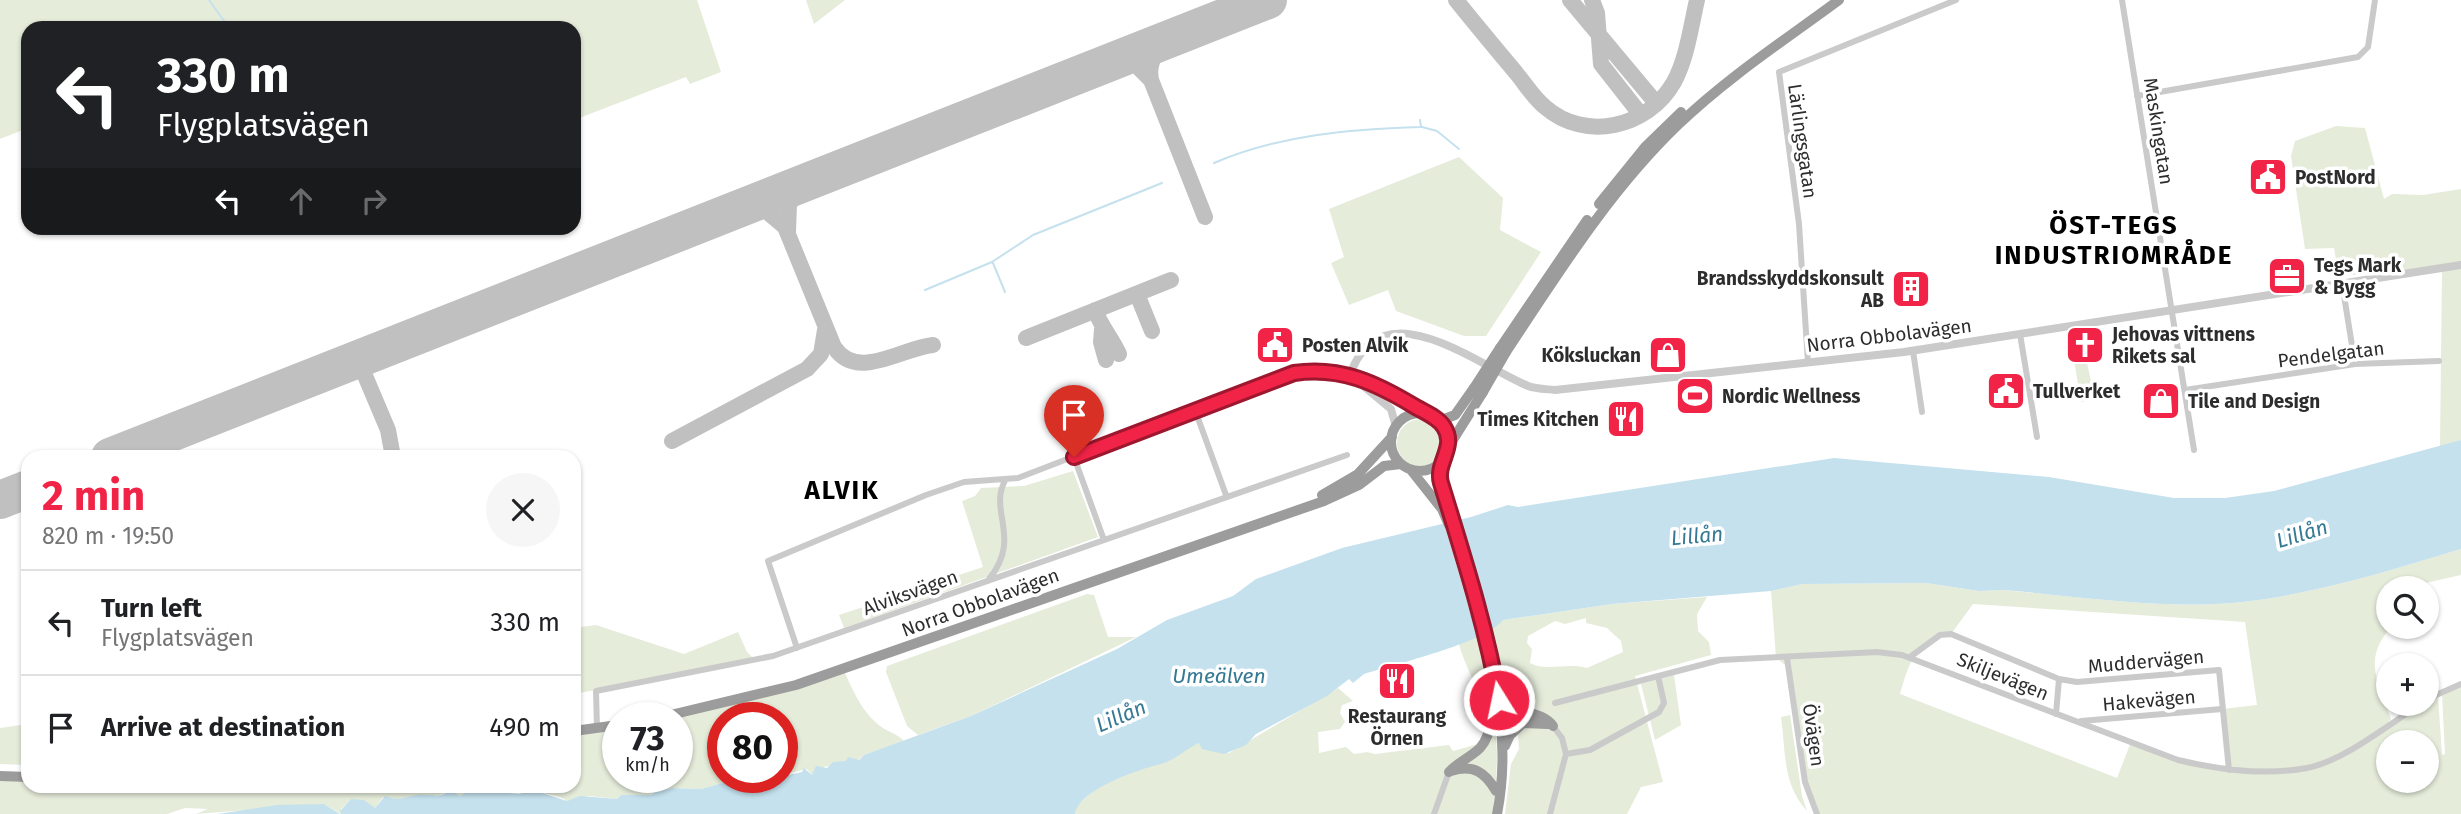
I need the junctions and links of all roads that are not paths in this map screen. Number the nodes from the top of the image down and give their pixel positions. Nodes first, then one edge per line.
1 (1828, 0) edge
2 (1839, 0) edge
3 (1956, 0) edge
4 (2122, 0) edge
5 (2375, 0) edge
6 (2137, 96) junction
7 (2461, 265) edge
8 (2342, 283) junction
9 (2171, 308) junction
10 (2020, 334) junction
11 (1503, 350) junction
12 (1913, 351) junction
13 (2439, 361) dead end
14 (1808, 363) junction
15 (2355, 364) junction
16 (1350, 375) junction
17 (1478, 390) junction
18 (2185, 390) junction
19 (1195, 410) junction
20 (1922, 412) dead end
21 (1428, 415) junction
22 (1439, 421) junction
23 (1394, 432) junction
24 (2036, 437) dead end
25 (1449, 447) junction
26 (2194, 450) dead end
27 (1347, 455) dead end
28 (1074, 457) junction
29 (1443, 460) junction
30 (1406, 467) junction
31 (1006, 479) junction
32 (1226, 495) junction
33 (1309, 505) junction
34 (1445, 507) junction
35 (1104, 540) junction
36 (987, 581) junction
37 (797, 648) junction
38 (1910, 657) junction
39 (1787, 658) junction
40 (1489, 664) junction
41 (1658, 676) junction
42 (2059, 679) junction
43 (2461, 684) edge
44 (2439, 694) edge
45 (1498, 695) junction
46 (1555, 703) dead end
47 (2222, 709) junction
48 (693, 710) edge
49 (2056, 714) junction
50 (2402, 716) edge
51 (2078, 722) junction
52 (1553, 726) junction
53 (602, 728) edge
54 (597, 729) junction
55 (581, 731) edge
56 (1503, 750) junction
57 (1566, 754) junction
58 (2229, 770) junction
59 (1447, 774) junction
60 (0, 776) edge
61 (21, 777) edge
62 (1496, 792) junction
63 (1434, 814) edge
64 (1495, 814) edge
65 (1550, 814) edge
66 (1817, 814) edge

1 - 11 highway
2 - 11 highway
3 - 14 street, Lärlingsgatan
4 - 6 street, Maskingatan
5 - 6 street
6 - 9 street, Maskingatan
7 - 8 street, Norra Obbolavägen
8 - 9 street, Norra Obbolavägen
8 - 15 street
9 - 10 street, Norra Obbolavägen
9 - 18 street, Maskingatan
10 - 12 street, Norra Obbolavägen
10 - 24 street
11 - 17 highway, bridge
12 - 14 street, Norra Obbolavägen
12 - 20 street
13 - 15 street, Pendelgatan
14 - 16 street, Norra Obbolavägen
15 - 18 street, Pendelgatan
16 - 19 street
16 - 21 street
16 - 23 street
17 - 22 highway
17 - 25 highway
18 - 26 street, Maskingatan
19 - 28 street
19 - 32 street
21 - 22 highway
21 - 23 highway
22 - 25 highway
23 - 30 highway
23 - 33 highway, Norra Obbolavägen
25 - 29 highway
27 - 32 street, Alviksvägen
28 - 31 street
28 - 35 street
29 - 30 highway
29 - 34 highway
30 - 33 highway, Norra Obbolavägen
30 - 34 highway
31 - 36 street
31 - 37 street
32 - 35 street, Alviksvägen
33 - 48 highway, Norra Obbolavägen
34 - 40 highway
35 - 36 street, Alviksvägen
36 - 37 street, Alviksvägen
37 - 54 street, Alviksvägen
38 - 39 street, Skiljevägen
38 - 42 street, Muddervägen
38 - 49 street, Skiljevägen
39 - 41 street, Skiljevägen
39 - 66 street, Övägen
40 - 45 highway
40 - 59 highway
40 - 62 highway
41 - 46 street, Skiljevägen
41 - 57 street
42 - 47 street, Muddervägen
42 - 49 street
43 - 44 street
45 - 52 highway
45 - 56 highway
47 - 51 street, Hakevägen
47 - 58 street, Muddervägen
49 - 51 street, Skiljevägen
50 - 58 street, Skiljevägen
51 - 58 street, Skiljevägen
52 - 56 highway
52 - 57 street
53 - 54 highway
54 - 55 highway
56 - 64 highway
57 - 65 street
59 - 62 highway
59 - 63 street
60 - 61 highway
62 - 64 highway

